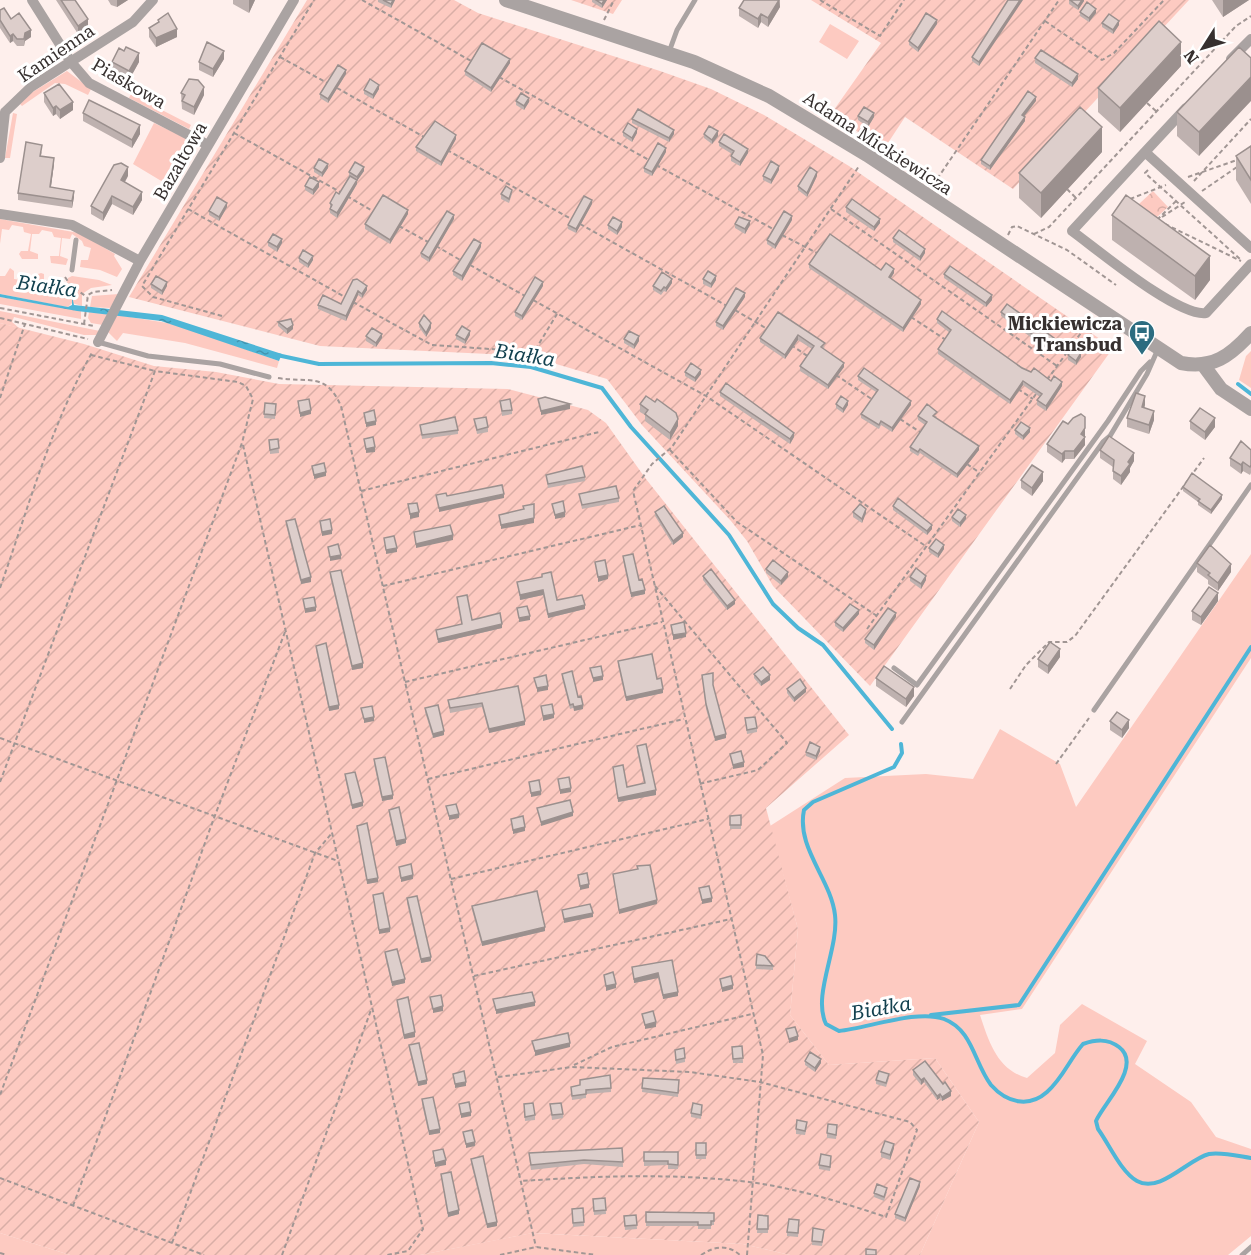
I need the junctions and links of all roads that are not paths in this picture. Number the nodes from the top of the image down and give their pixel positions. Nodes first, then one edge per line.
1 (32, 0) edge
2 (153, 0) edge
3 (294, 0) edge
4 (506, 0) edge
5 (695, 0) edge
6 (1251, 39) edge
7 (669, 53) junction
8 (71, 62) junction
9 (1221, 70) edge
10 (1194, 100) edge
11 (2, 111) edge
12 (208, 145) junction
13 (1141, 156) junction
14 (0, 158) edge
15 (0, 214) edge
16 (76, 240) dead end
17 (1251, 248) edge
18 (140, 261) junction
19 (1251, 264) edge
20 (72, 270) dead end
21 (1251, 333) edge
22 (98, 342) joint
23 (1158, 349) junction
24 (1150, 362) junction
25 (1204, 366) junction
26 (269, 377) road end
27 (1251, 409) edge
28 (1251, 485) edge
29 (894, 668) dead end
30 (1094, 710) road end
31 (902, 722) dead end
32 (1251, 1247) edge
33 (1242, 1255) edge

1 - 8 street, Piaskowa
2 - 8 street, Kamienna
3 - 12 street, Bazaltowa
4 - 7 street, Adama Mickiewicza
5 - 7 lane
6 - 9 street
7 - 23 street, Adama Mickiewicza
8 - 11 street, Kamienna
8 - 12 street, Piaskowa
10 - 13 street
11 - 14 street
12 - 18 street, Bazaltowa
13 - 17 street
13 - 19 street
15 - 18 street
16 - 20 lane
18 - 22 street, Bazaltowa
21 - 25 street
22 - 26 lane
23 - 24 lane
23 - 25 street, Adama Mickiewicza
24 - 29 lane
24 - 31 lane
25 - 27 street
28 - 30 lane
32 - 33 lane

